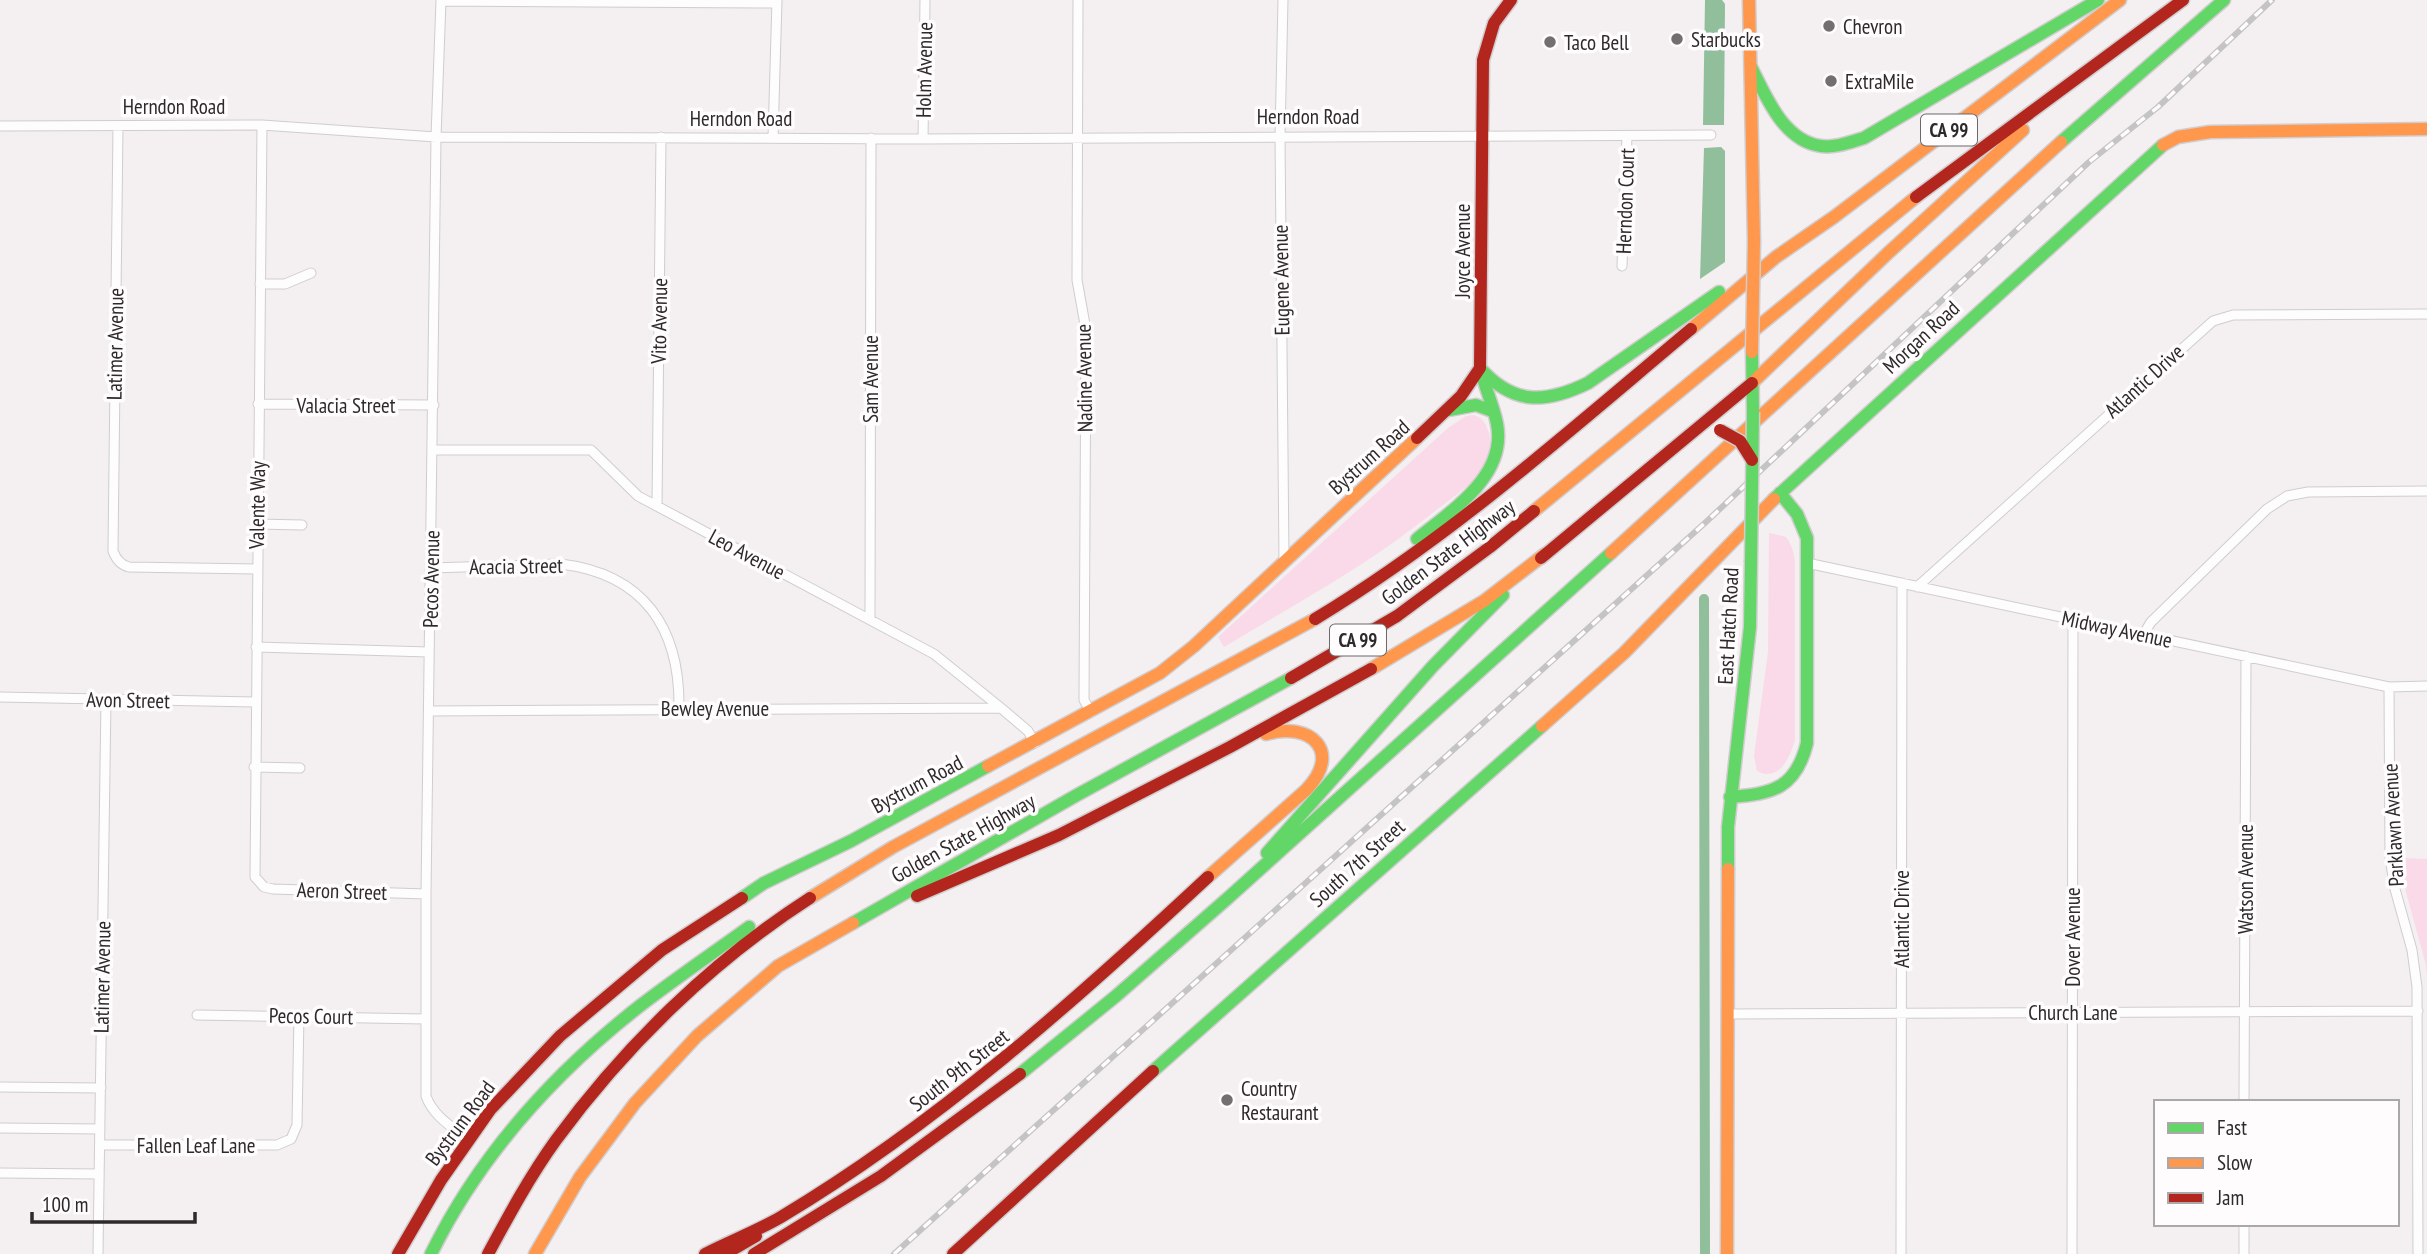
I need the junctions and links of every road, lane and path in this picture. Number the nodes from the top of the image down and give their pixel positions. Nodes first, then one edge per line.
1 (925, 0) edge
2 (1078, 0) edge
3 (1283, 0) edge
4 (1511, 0) edge
5 (1749, 0) edge
6 (2098, 0) edge
7 (2120, 0) edge
8 (2183, 0) edge
9 (2224, 0) edge
10 (441, 1) edge
11 (566, 1) edge
12 (777, 2) edge
13 (2106, 56) junction
14 (1751, 67) junction
15 (261, 125) junction
16 (0, 126) edge
17 (118, 126) junction
18 (2427, 129) edge
19 (1482, 135) junction
20 (1711, 135) dead end
21 (1280, 136) junction
22 (1627, 136) junction
23 (436, 137) junction
24 (661, 137) junction
25 (1077, 137) junction
26 (773, 138) junction
27 (871, 138) junction
28 (923, 139) junction
29 (1776, 257) junction
30 (1622, 266) dead end
31 (311, 273) dead end
32 (260, 284) junction
33 (2427, 314) edge
34 (1480, 368) junction
35 (1752, 383) junction
36 (258, 404) junction
37 (434, 405) junction
38 (1449, 410) junction
39 (1492, 411) junction
40 (1684, 438) junction
41 (433, 450) junction
42 (1753, 460) junction
43 (2427, 491) edge
44 (1780, 493) junction
45 (657, 506) junction
46 (257, 524) junction
47 (302, 526) dead end
48 (1545, 554) junction
49 (1284, 561) junction
50 (1807, 563) junction
51 (431, 568) junction
52 (257, 569) junction
53 (1902, 583) junction
54 (1917, 587) junction
55 (1354, 595) junction
56 (870, 619) junction
57 (2073, 621) junction
58 (2143, 635) junction
59 (256, 647) junction
60 (429, 652) junction
61 (2246, 656) junction
62 (2427, 686) edge
63 (2389, 687) junction
64 (0, 697) edge
65 (106, 699) junction
66 (255, 702) junction
67 (679, 708) junction
68 (1002, 708) junction
69 (429, 711) junction
70 (1091, 712) junction
71 (1035, 743) junction
72 (1230, 747) junction
73 (254, 767) junction
74 (300, 768) dead end
75 (1730, 797) junction
76 (850, 872) junction
77 (259, 883) joint
78 (426, 894) junction
79 (1228, 898) junction
80 (843, 927) junction
81 (2418, 1011) junction
82 (2072, 1012) junction
83 (2244, 1012) junction
84 (1901, 1013) junction
85 (1729, 1014) junction
86 (197, 1015) dead end
87 (299, 1016) junction
88 (425, 1019) junction
89 (0, 1087) edge
90 (100, 1088) junction
91 (2244, 1100) edge
92 (0, 1128) edge
93 (100, 1129) junction
94 (910, 1133) junction
95 (469, 1140) junction
96 (100, 1145) junction
97 (921, 1150) junction
98 (0, 1172) edge
99 (99, 1174) junction
100 (778, 1219) junction
101 (2244, 1226) edge
102 (98, 1254) edge
103 (398, 1254) edge
104 (431, 1254) edge
105 (488, 1254) edge
106 (535, 1254) edge
107 (705, 1254) edge
108 (725, 1254) edge
109 (754, 1254) edge
110 (953, 1254) edge
111 (1727, 1254) edge
112 (1901, 1254) edge
113 (2072, 1254) edge
114 (2244, 1254) edge
115 (2418, 1254) edge

1 - 28 street, Holm Avenue
2 - 25 street, Nadine Avenue
3 - 21 street, Eugene Avenue
4 - 19 main road
5 - 14 main road, East Hatch Road
6 - 14 main road
7 - 29 main road, Golden State Highway / CA 99
8 - 13 main road, Golden State Highway / CA 99
9 - 79 main road
10 - 11 street
10 - 23 street, Pecos Avenue
11 - 12 street
12 - 26 street
13 - 35 main road
13 - 80 main road, Golden State Highway / CA 99
14 - 35 main road, East Hatch Road, bridge
15 - 17 street, Herndon Road
15 - 23 street, Herndon Road
15 - 32 street, Valente Way
16 - 17 street, Herndon Road
17 - 52 street, Latimer Avenue
18 - 44 main road, Morgan Road
19 - 21 street, Herndon Road
19 - 22 street, Herndon Road
19 - 34 main road, Joyce Avenue
20 - 22 street, Herndon Road
21 - 25 street, Herndon Road
21 - 49 street, Eugene Avenue
22 - 30 street, Herndon Court
23 - 24 street, Herndon Road
23 - 37 street, Pecos Avenue
24 - 26 street, Herndon Road
24 - 45 street, Vito Avenue
25 - 28 street, Herndon Road
25 - 70 street, Nadine Avenue
26 - 27 street, Herndon Road
27 - 28 street, Herndon Road
27 - 56 street, Sam Avenue
29 - 34 main road
29 - 55 main road, Golden State Highway / CA 99
31 - 32 street
32 - 36 street, Valente Way
33 - 54 street, Atlantic Drive
34 - 38 main road, Bystrum Road
34 - 39 main road, Joyce Avenue
35 - 40 main road
35 - 42 main road, East Hatch Road, bridge
36 - 37 street, Valacia Street
36 - 46 street, Valente Way
37 - 41 street, Pecos Avenue
38 - 39 main road
38 - 49 main road, Bystrum Road
39 - 55 main road, Joyce Avenue
40 - 42 main road, bridge
40 - 48 main road
41 - 45 street, Leo Avenue
41 - 51 street, Pecos Avenue
42 - 75 main road, East Hatch Road, bridge
43 - 58 street
44 - 50 main road
44 - 110 main road, South 7th Street
45 - 56 street, Leo Avenue
46 - 47 street
46 - 52 street, Valente Way
48 - 72 main road
48 - 79 main road
49 - 70 main road, Bystrum Road
50 - 53 street, Midway Avenue
50 - 75 main road
51 - 60 street, Pecos Avenue
51 - 67 street, Acacia Street
52 - 59 street, Valente Way
53 - 54 street, Midway Avenue
53 - 84 street, Atlantic Drive
54 - 57 street, Midway Avenue
55 - 76 main road, Golden State Highway / CA 99
56 - 68 street, Leo Avenue
57 - 58 street, Midway Avenue
57 - 82 street, Dover Avenue
58 - 61 street, Midway Avenue
59 - 60 street
59 - 66 street, Valente Way
60 - 69 street, Pecos Avenue
61 - 63 street, Midway Avenue
61 - 83 street, Watson Avenue
62 - 63 street, Midway Avenue
63 - 81 street, Parklawn Avenue
64 - 65 street, Avon Street
65 - 66 street, Avon Street
65 - 90 street, Latimer Avenue
66 - 73 street, Valente Way
67 - 68 street, Bewley Avenue
67 - 69 street, Bewley Avenue
68 - 71 street, Leo Avenue
69 - 78 street, Pecos Avenue
70 - 71 main road, Bystrum Road
71 - 95 main road, Bystrum Road
72 - 80 main road
72 - 94 main road, South 9th Street
73 - 74 street
73 - 77 street, Valente Way
75 - 85 main road, East Hatch Road
76 - 104 main road
76 - 105 main road, Golden State Highway / CA 99
77 - 78 street, Aeron Street
78 - 88 street, Pecos Avenue
79 - 97 main road, South 9th Street
80 - 106 main road, Golden State Highway / CA 99
81 - 83 street, Church Lane
81 - 115 street, Parklawn Avenue
82 - 83 street, Church Lane
82 - 84 street, Church Lane
82 - 113 street, Dover Avenue
83 - 91 street, Watson Avenue
84 - 85 street, Church Lane
84 - 112 street, Atlantic Drive
85 - 111 main road, East Hatch Road
86 - 87 street, Pecos Court
87 - 88 street, Pecos Court
87 - 96 street, Fallen Leaf Lane
88 - 95 street, Pecos Avenue
89 - 90 street
90 - 93 street, Latimer Avenue
92 - 93 street
93 - 96 street, Latimer Avenue
94 - 97 main road
94 - 100 main road, South 9th Street
95 - 103 main road, Bystrum Road
96 - 99 street, Latimer Avenue
97 - 109 main road, South 9th Street
98 - 99 street
99 - 102 street, Latimer Avenue
100 - 107 main road, South 9th Street
100 - 108 main road
101 - 114 street

